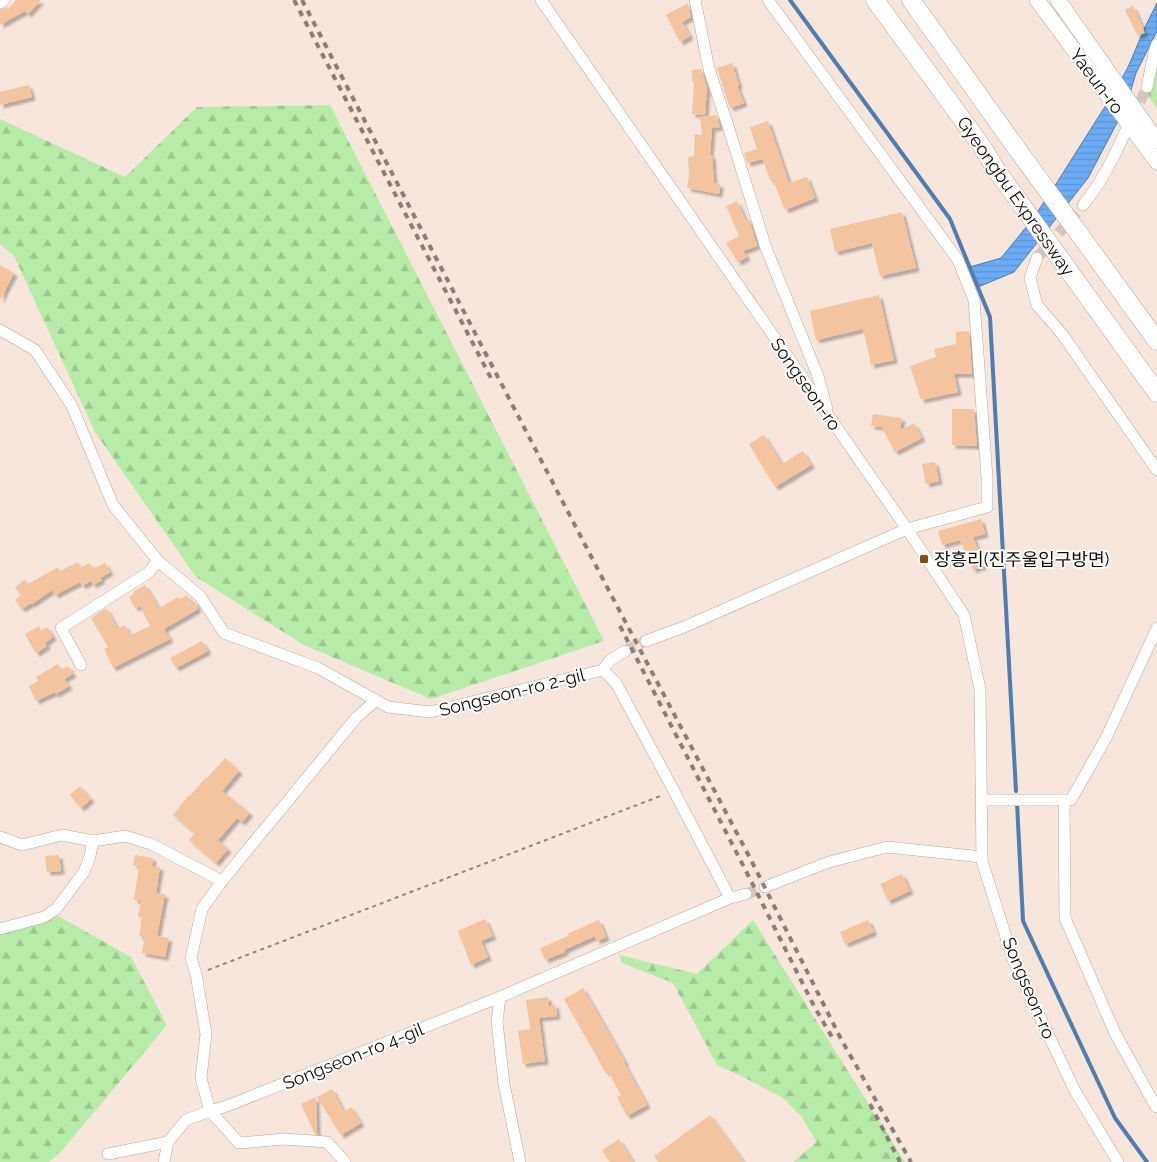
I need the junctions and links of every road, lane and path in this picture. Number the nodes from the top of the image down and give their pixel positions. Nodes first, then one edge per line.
1 (4, 0) edge
2 (542, 0) edge
3 (695, 0) edge
4 (768, 0) edge
5 (875, 0) edge
6 (911, 0) edge
7 (1037, 0) edge
8 (1058, 0) edge
9 (0, 3) edge
10 (1157, 44) edge
11 (1147, 87) tunnel mouth
12 (1127, 128) tunnel mouth
13 (1157, 141) edge
14 (1157, 162) edge
15 (1083, 205) tunnel mouth
16 (1037, 258) tunnel mouth
17 (0, 330) edge
18 (1157, 341) edge
19 (1157, 393) edge
20 (830, 418) junction
21 (1157, 470) edge
22 (907, 529) junction
23 (158, 561) junction
24 (1157, 628) edge
25 (646, 641) tunnel mouth
26 (625, 651) tunnel mouth
27 (81, 665) dead end
28 (603, 670) junction
29 (376, 700) junction
30 (674, 791) junction
31 (981, 800) junction
32 (1064, 800) junction
33 (0, 837) edge
34 (93, 841) junction
35 (982, 857) junction
36 (222, 881) junction
37 (765, 887) tunnel mouth
38 (746, 894) tunnel mouth
39 (730, 898) junction
40 (0, 929) edge
41 (196, 974) junction
42 (500, 997) junction
43 (1157, 1108) edge
44 (210, 1110) junction
45 (168, 1142) junction
46 (108, 1154) dead end
47 (164, 1162) edge
48 (345, 1162) edge
49 (520, 1162) edge
50 (1118, 1162) edge

1 - 9 street
2 - 20 street, Songseon-ro
3 - 20 street
4 - 22 street
5 - 19 highway, Gyeongbu Expressway, bridge
6 - 18 highway, Gyeongbu Expressway, bridge
7 - 14 main road, Yaeun-ro
8 - 13 main road, Yaeun-ro
10 - 11 street
12 - 15 street
16 - 21 street
17 - 23 street, Songseon-ro 2-gil
20 - 22 street, Songseon-ro
22 - 25 street
22 - 31 street, Songseon-ro
23 - 27 street
23 - 29 street, Songseon-ro 2-gil
24 - 32 street
26 - 28 street, Songseon-ro 2-gil
28 - 29 street, Songseon-ro 2-gil
28 - 30 street
29 - 36 street
30 - 39 street
30 - 41 path
31 - 32 street
31 - 35 street, Songseon-ro
32 - 43 street
33 - 34 street
34 - 36 street
34 - 40 street
35 - 37 street
35 - 50 street, Songseon-ro
36 - 41 street
38 - 39 street, Songseon-ro 4-gil
39 - 42 street, Songseon-ro 4-gil
41 - 44 street
42 - 44 street, Songseon-ro 4-gil
42 - 49 street
44 - 45 street, Songseon-ro 4-gil
44 - 48 street
45 - 46 street
45 - 47 street

